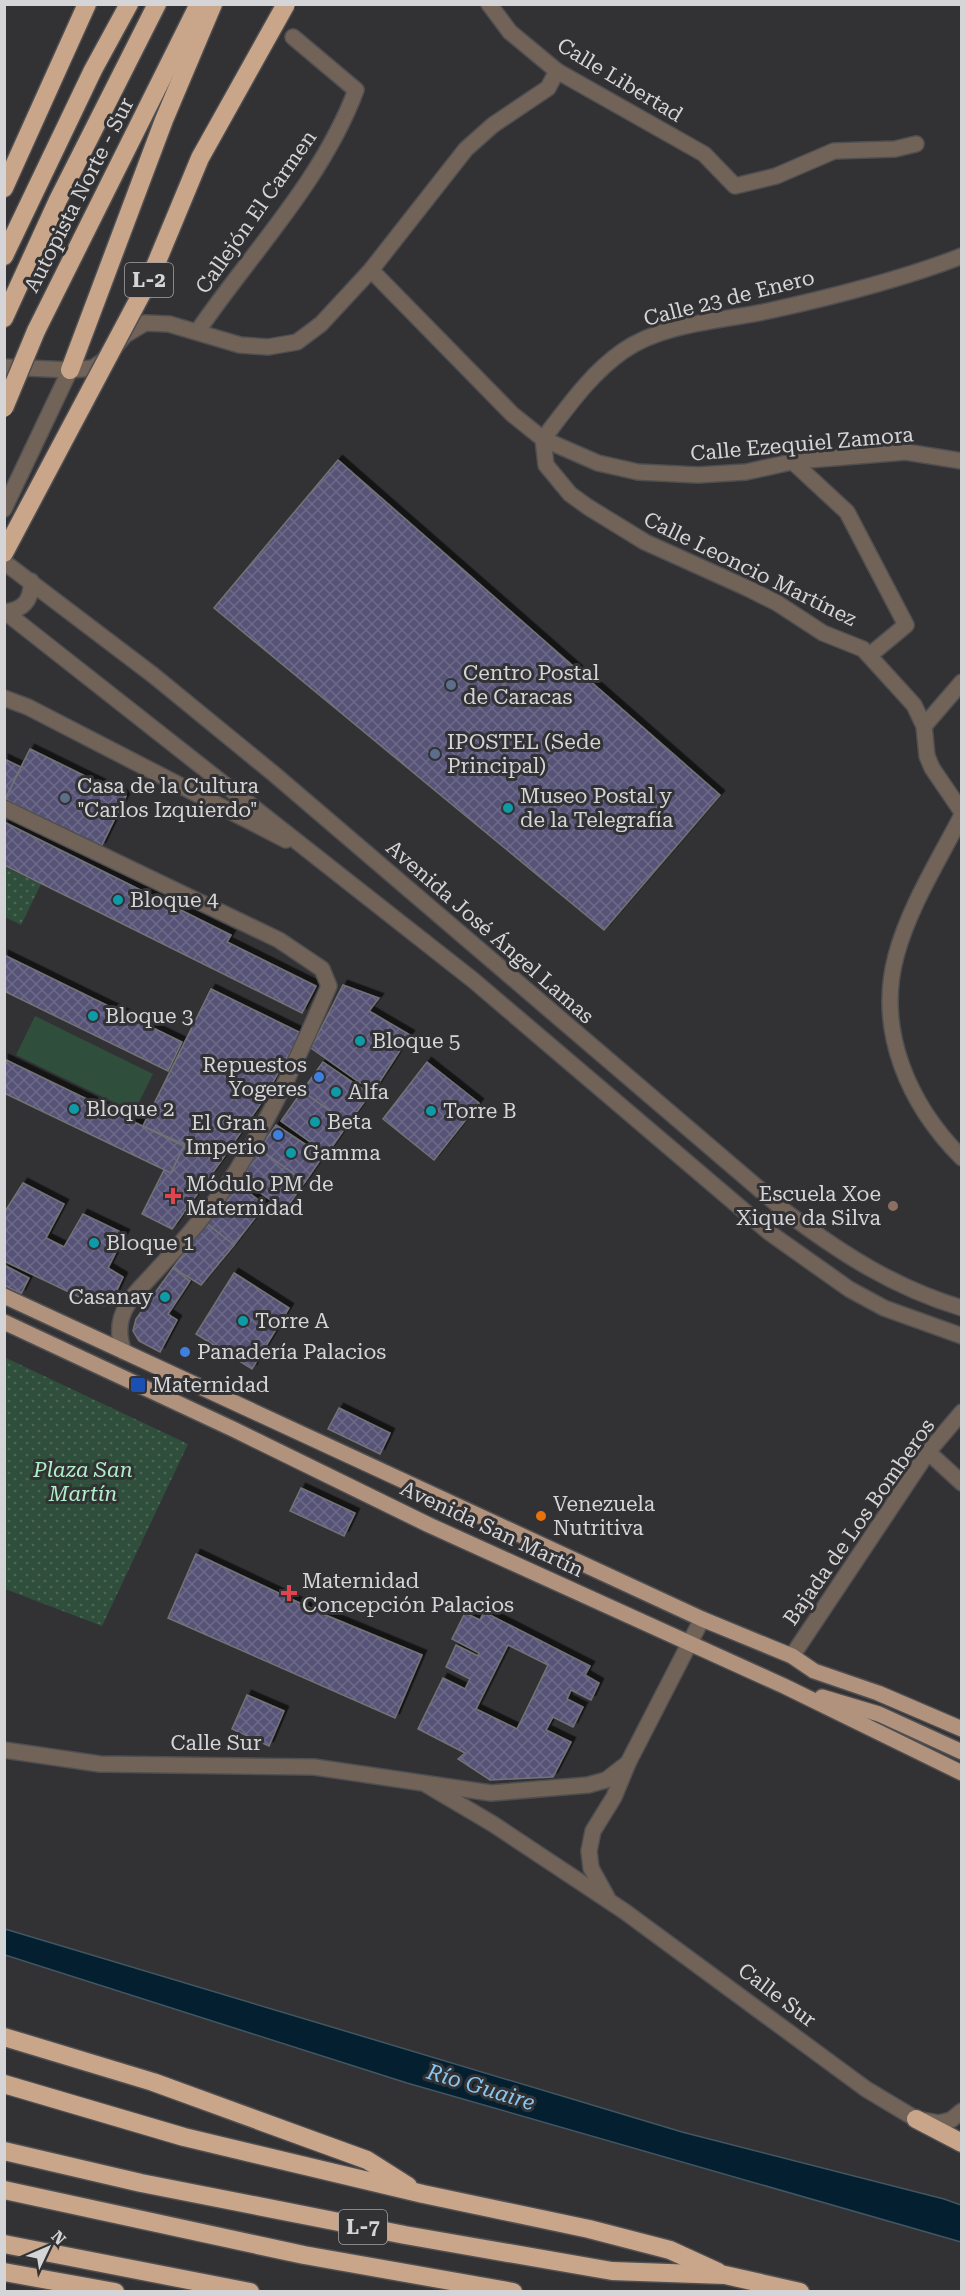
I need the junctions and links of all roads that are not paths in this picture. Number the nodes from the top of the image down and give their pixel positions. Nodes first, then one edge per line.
1 (87, 4) edge
2 (129, 4) edge
3 (157, 4) edge
4 (199, 4) edge
5 (213, 4) edge
6 (286, 4) edge
7 (489, 4) edge
8 (293, 37) dead end
9 (556, 71) junction
10 (916, 144) dead end
11 (4, 188) edge
12 (4, 256) edge
13 (962, 256) edge
14 (371, 270) junction
15 (4, 318) edge
16 (197, 332) junction
17 (4, 367) edge
18 (70, 370) junction
19 (4, 408) edge
20 (543, 439) junction
21 (962, 461) edge
22 (793, 462) junction
23 (4, 509) edge
24 (4, 553) edge
25 (4, 562) edge
26 (31, 581) junction
27 (5, 611) edge
28 (870, 656) junction
29 (962, 682) edge
30 (4, 698) edge
31 (924, 726) junction
32 (4, 807) edge
33 (962, 814) edge
34 (318, 857) junction
35 (962, 1158) edge
36 (4, 1296) edge
37 (962, 1308) edge
38 (4, 1322) edge
39 (962, 1336) edge
40 (124, 1352) junction
41 (962, 1412) edge
42 (928, 1452) junction
43 (962, 1483) edge
44 (702, 1619) junction
45 (690, 1642) junction
46 (792, 1656) junction
47 (814, 1671) junction
48 (784, 1686) junction
49 (879, 1714) junction
50 (962, 1729) edge
51 (4, 1750) edge
52 (962, 1752) edge
53 (628, 1763) junction
54 (962, 1773) edge
55 (427, 1785) junction
56 (613, 1904) junction
57 (4, 2037) edge
58 (4, 2079) edge
59 (4, 2084) edge
60 (49, 2096) junction
61 (962, 2111) edge
62 (916, 2119) junction
63 (962, 2143) edge
64 (4, 2151) edge
65 (4, 2190) edge
66 (423, 2194) junction
67 (4, 2244) edge
68 (4, 2272) edge
69 (725, 2275) junction
70 (115, 2292) edge
71 (250, 2292) edge
72 (513, 2292) edge
73 (800, 2292) edge

1 - 11 highway
2 - 12 highway
3 - 15 highway, Autopista Norte - Sur
4 - 19 highway, Autopista Norte - Sur, bridge
5 - 18 highway
6 - 24 highway, L-2, bridge
7 - 9 street, Calle Libertad
8 - 16 street, Callejón El Carmen
9 - 10 street, Calle Libertad
9 - 14 street
13 - 20 street, Calle 23 de Enero
14 - 16 street
14 - 20 street, Calle Ezequiel Zamora
16 - 18 street
17 - 18 street
18 - 23 street
20 - 22 street, Calle Ezequiel Zamora
20 - 28 street, Calle Leoncio Martínez
21 - 22 street, Calle Ezequiel Zamora
22 - 28 street
25 - 26 street, Avenida José Ángel Lamas
26 - 27 street
26 - 37 street, Avenida José Ángel Lamas
27 - 34 street
28 - 31 street, Calle Leoncio Martínez
29 - 31 street
30 - 34 street
31 - 33 street, Calle Leoncio Martínez
32 - 40 street
33 - 35 street
34 - 39 street
36 - 40 main road, Avenida San Martín
38 - 45 main road, Avenida San Martín
40 - 44 main road, Avenida San Martín
41 - 42 street, Bajada de Los Bomberos
42 - 43 street
42 - 46 street, Bajada de Los Bomberos
44 - 45 street, Calle Sur
44 - 46 main road, Avenida San Martín
45 - 48 main road, Avenida San Martín
45 - 53 street, Calle Sur
46 - 47 main road, Avenida San Martín
47 - 49 main road
47 - 50 main road, Avenida San Martín
48 - 49 main road
48 - 54 main road, Avenida San Martín
49 - 52 main road
51 - 55 street, Calle Sur
53 - 55 street, Calle Sur
53 - 56 street, Calle Sur
55 - 56 street, Calle Sur
56 - 62 street, Calle Sur
57 - 66 highway
58 - 60 highway
59 - 60 highway
60 - 66 highway
61 - 62 street
62 - 63 highway
64 - 69 highway, L-7
65 - 72 highway, L-7
66 - 69 highway
67 - 71 highway
68 - 70 highway
69 - 73 highway, L-7

